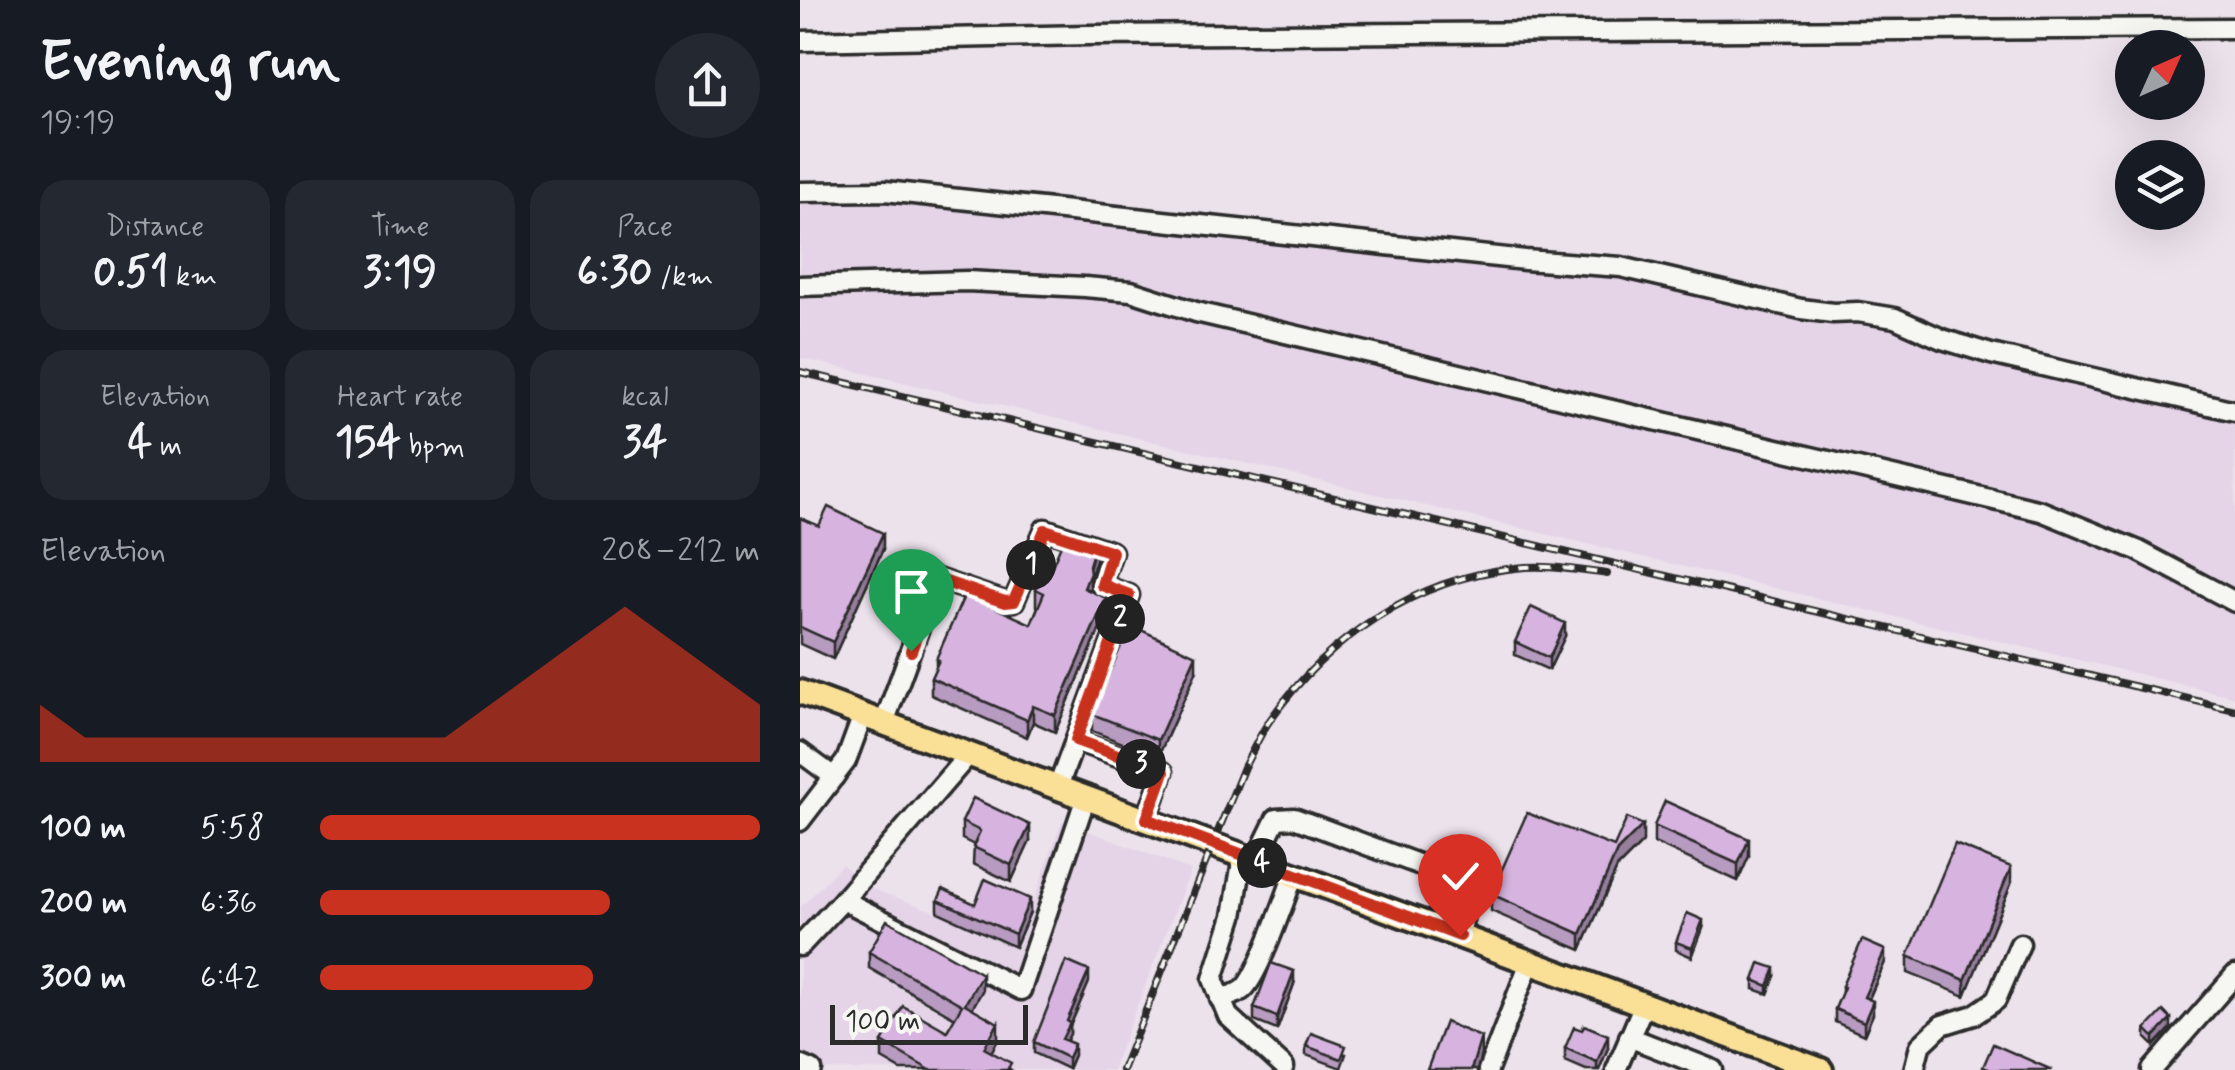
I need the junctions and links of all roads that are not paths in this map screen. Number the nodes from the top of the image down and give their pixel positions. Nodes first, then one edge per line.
1 (2235, 28) edge
2 (800, 41) edge
3 (800, 192) edge
4 (800, 286) edge
5 (2235, 410) edge
6 (2235, 602) edge
7 (800, 692) edge
8 (874, 719) junction
9 (1076, 740) junction
10 (800, 752) edge
11 (969, 754) junction
12 (834, 776) junction
13 (1058, 787) junction
14 (1086, 798) junction
15 (1147, 819) junction
16 (800, 821) edge
17 (1249, 858) junction
18 (1294, 874) junction
19 (843, 900) junction
20 (1460, 936) junction
21 (2020, 944) dead end
22 (800, 946) edge
23 (1530, 962) junction
24 (2235, 974) edge
25 (1220, 998) junction
26 (1644, 1004) junction
27 (1692, 1022) junction
28 (1630, 1037) junction
29 (1678, 1056) junction
30 (1786, 1064) edge
31 (800, 1065) edge
32 (1284, 1067) dead end
33 (812, 1070) edge
34 (1488, 1070) edge
35 (1616, 1070) edge
36 (1713, 1070) edge
37 (1821, 1070) edge
38 (1914, 1070) edge
39 (2152, 1070) edge

1 - 2 street
3 - 5 street
4 - 6 street
7 - 8 main road
8 - 9 street
8 - 11 main road
8 - 12 street
9 - 13 street
9 - 15 street
10 - 12 street
11 - 13 main road
11 - 19 street
12 - 16 street
13 - 14 main road
14 - 15 main road
14 - 19 street
15 - 17 main road
17 - 18 main road
17 - 20 street
17 - 25 street
18 - 20 main road
18 - 25 street
19 - 22 street
20 - 23 main road
21 - 38 street
23 - 26 main road
23 - 34 street
24 - 39 street
25 - 32 street
26 - 27 main road
26 - 28 street
27 - 29 street
27 - 30 main road
28 - 29 street
28 - 35 street
29 - 36 street
30 - 37 main road
31 - 33 street

